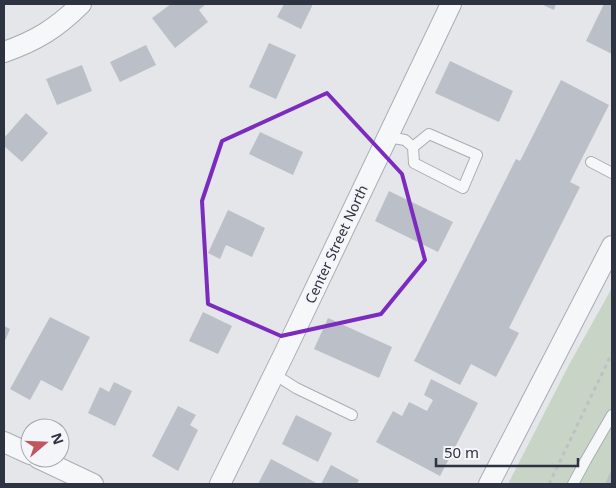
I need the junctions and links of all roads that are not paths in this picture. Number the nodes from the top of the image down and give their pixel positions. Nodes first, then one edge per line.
1 (81, 4) edge
2 (451, 4) edge
3 (4, 52) edge
4 (388, 137) junction
5 (413, 147) junction
6 (591, 162) dead end
7 (612, 173) edge
8 (612, 246) edge
9 (274, 374) junction
10 (352, 415) dead end
11 (612, 415) edge
12 (4, 442) edge
13 (20, 449) edge
14 (59, 468) edge
15 (93, 484) edge
16 (220, 484) edge
17 (489, 484) edge
18 (574, 484) edge

1 - 3 street
2 - 4 street, Center Street North
4 - 5 lane
4 - 9 street, Center Street North
5 - 5 lane
6 - 7 lane
8 - 17 street
9 - 10 lane
9 - 16 street, Center Street North
11 - 18 lane
12 - 13 street
14 - 15 street

